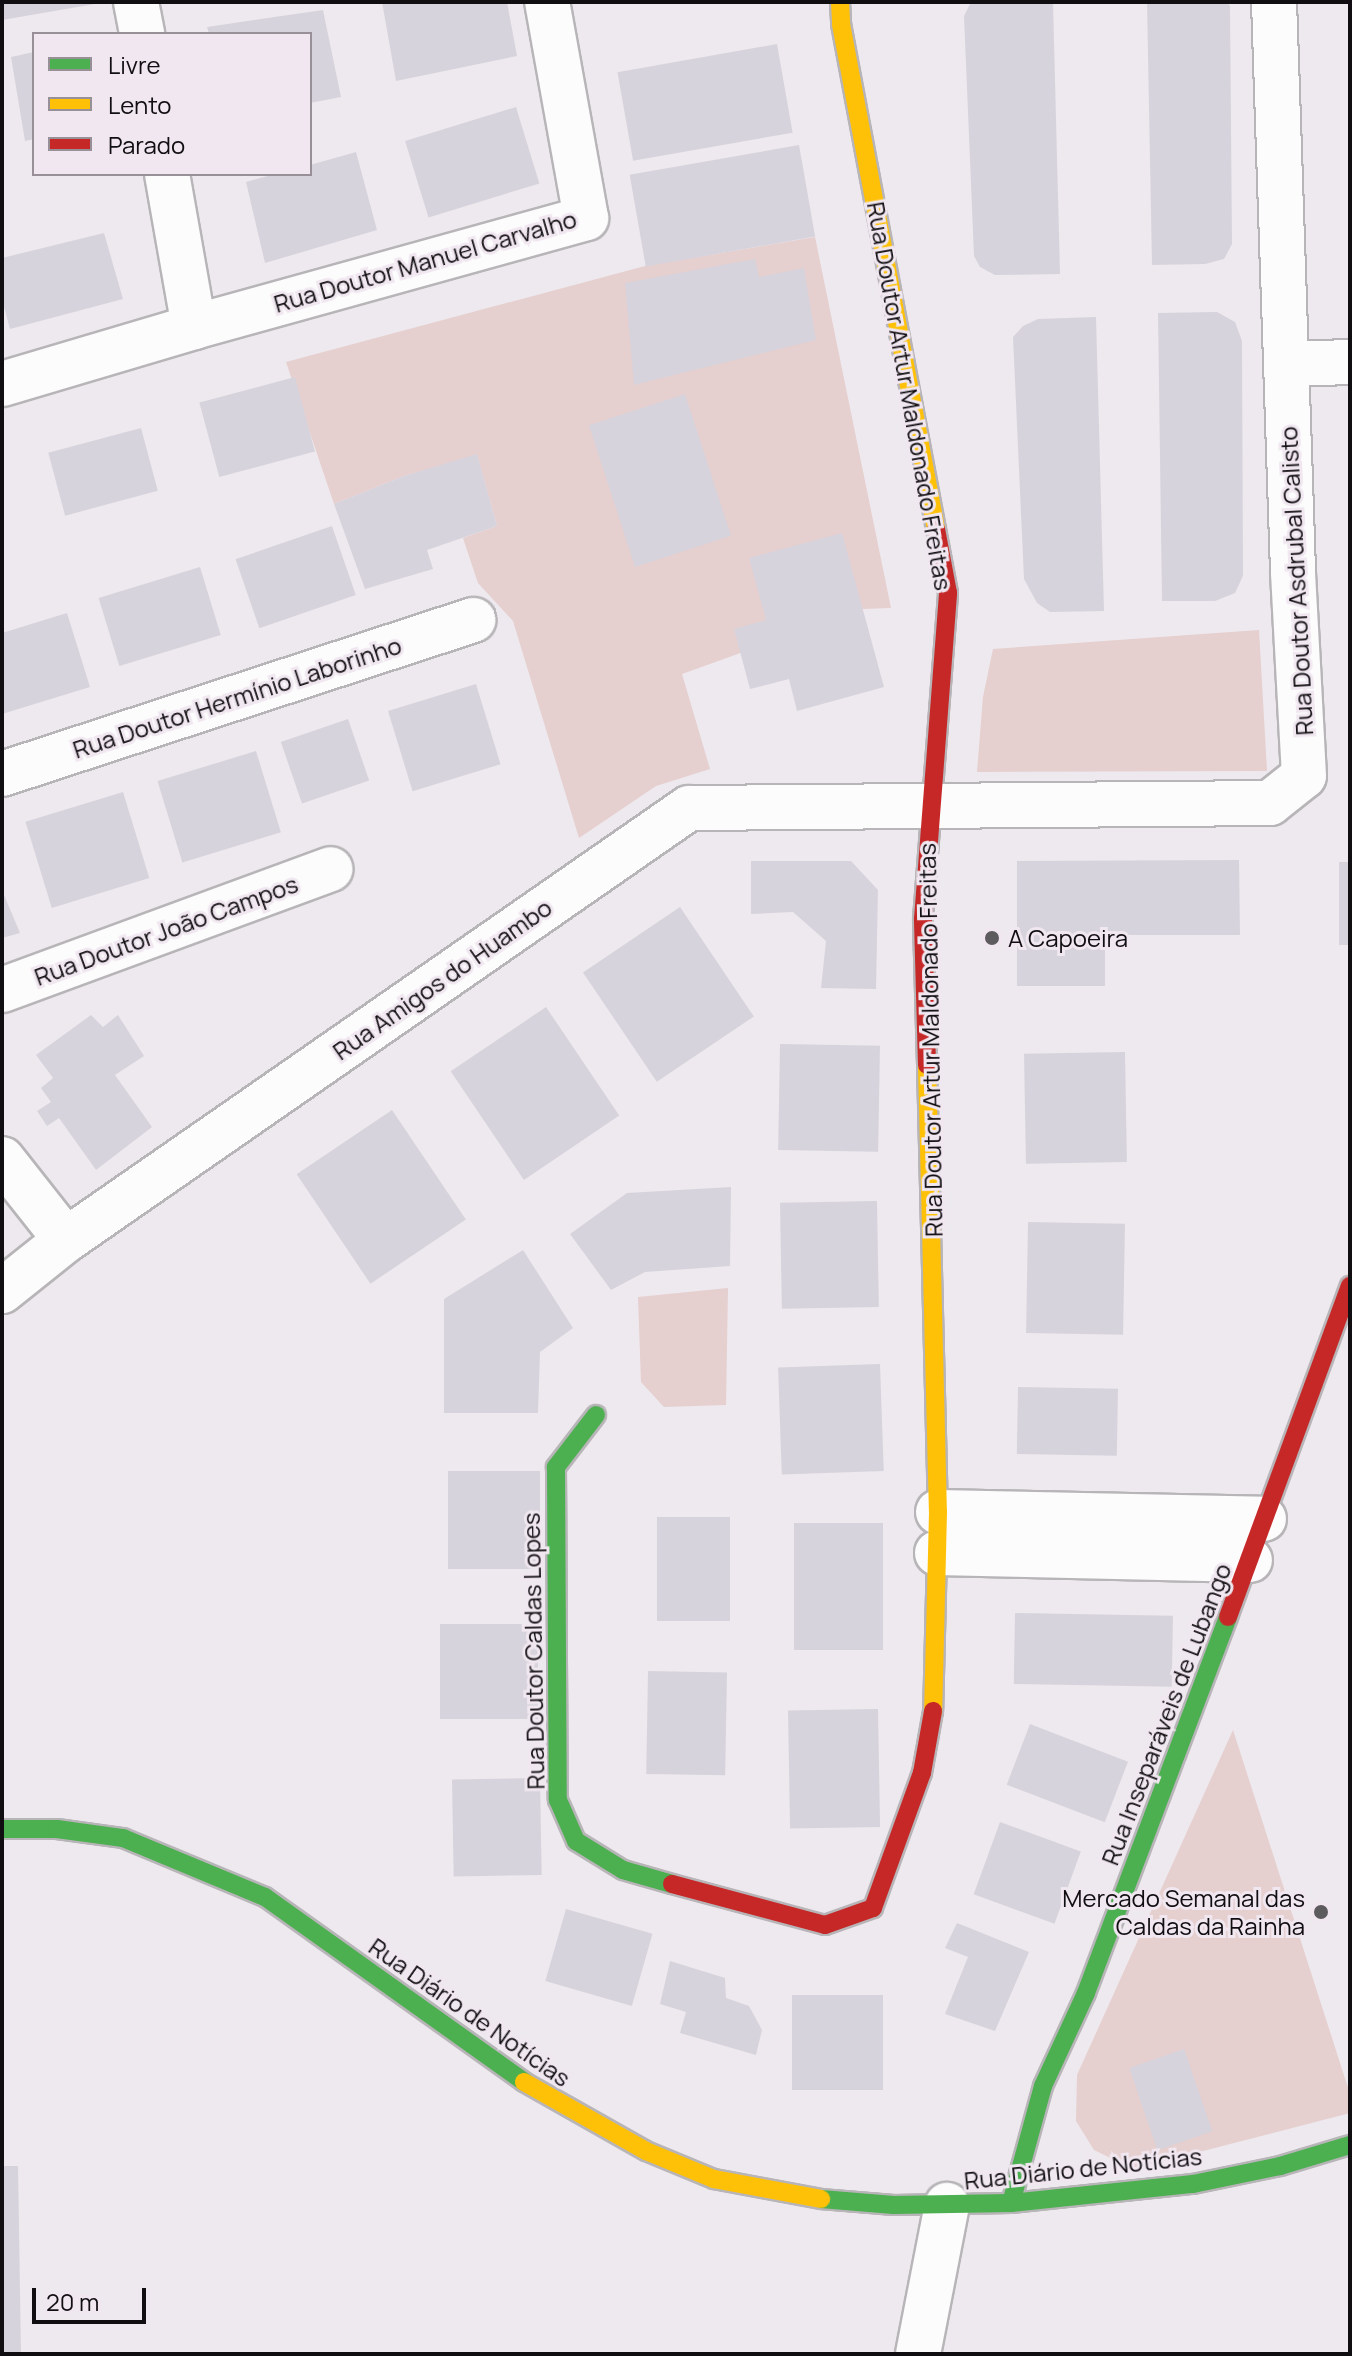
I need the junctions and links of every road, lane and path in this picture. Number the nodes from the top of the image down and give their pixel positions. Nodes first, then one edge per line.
1 (136, 2) edge
2 (547, 2) edge
3 (840, 2) edge
4 (1274, 2) edge
5 (142, 32) edge
6 (167, 176) edge
7 (194, 327) junction
8 (1350, 362) edge
9 (1287, 364) junction
10 (2, 384) edge
11 (473, 620) dead end
12 (2, 774) edge
13 (929, 807) junction
14 (330, 869) dead end
15 (2, 990) edge
16 (2, 1159) edge
17 (66, 1240) junction
18 (1350, 1286) edge
19 (2, 1291) edge
20 (596, 1415) dead end
21 (1264, 1519) junction
22 (938, 1532) junction
23 (1250, 1560) junction
24 (2, 1829) edge
25 (1350, 2145) edge
26 (1011, 2203) junction
27 (947, 2205) junction
28 (918, 2354) edge

1 - 5 street
2 - 7 street, Rua Doutor Manuel Carvalho
3 - 13 street, Rua Doutor Artur Maldonado Freitas
4 - 9 street, Rua Doutor Asdrubal Calisto
6 - 7 street
7 - 10 street
8 - 9 street
9 - 13 street, Rua Doutor Asdrubal Calisto
11 - 12 street, Rua Doutor Hermínio Laborinho
13 - 17 street, Rua Amigos do Huambo
13 - 22 street, Rua Doutor Artur Maldonado Freitas
14 - 15 street, Rua Doutor João Campos
16 - 17 street
17 - 19 street, Rua Amigos do Huambo
18 - 21 street, Rua Inseparáveis de Lubango
20 - 22 street, Rua Doutor Caldas Lopes
21 - 22 street
21 - 23 street, Rua Inseparáveis de Lubango
22 - 23 street
23 - 26 street, Rua Inseparáveis de Lubango
24 - 27 street, Rua Diário de Notícias
25 - 26 street, Rua Diário de Notícias
26 - 27 street, Rua Diário de Notícias
27 - 28 street

